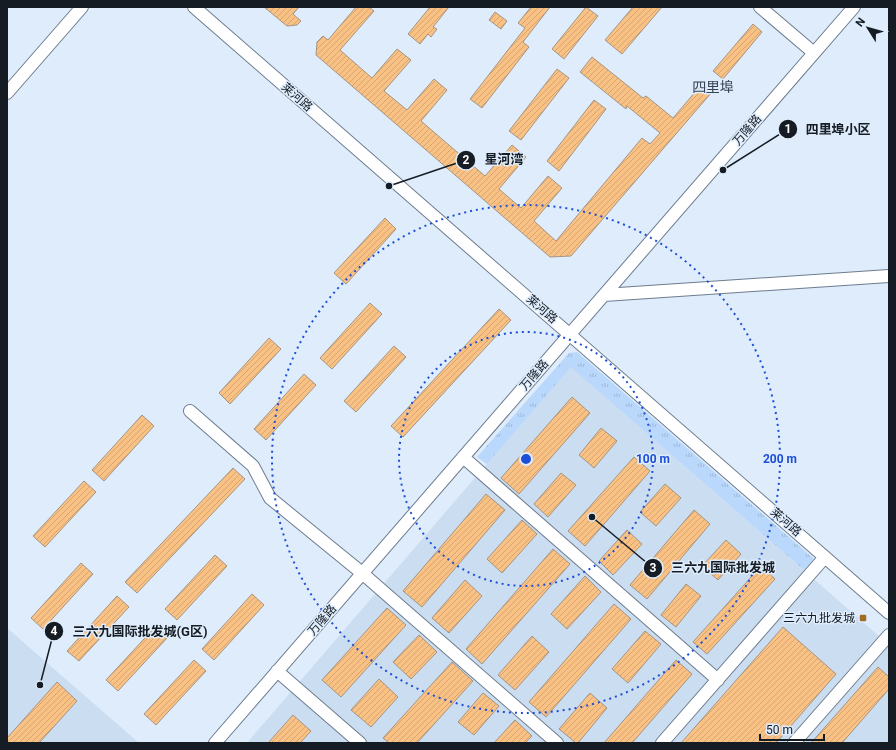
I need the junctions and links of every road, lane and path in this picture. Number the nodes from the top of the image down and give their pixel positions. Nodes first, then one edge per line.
1 (82, 7) edge
2 (194, 7) edge
3 (760, 7) edge
4 (854, 7) edge
5 (814, 53) junction
6 (7, 94) edge
7 (889, 276) edge
8 (604, 295) junction
9 (570, 334) junction
10 (190, 411) dead end
11 (463, 457) junction
12 (825, 557) junction
13 (362, 574) junction
14 (889, 612) edge
15 (889, 634) edge
16 (278, 671) junction
17 (718, 680) junction
18 (215, 743) edge
19 (360, 743) edge
20 (557, 743) edge
21 (662, 743) edge
22 (794, 743) edge

1 - 6 street
2 - 9 street, 莱河路
3 - 5 street
4 - 5 street, 万隆路
5 - 8 street, 万隆路
7 - 8 street
8 - 9 street, 万隆路
9 - 11 street, 万隆路
9 - 12 street, 莱河路
10 - 13 street
11 - 13 street, 万隆路
11 - 17 street
12 - 14 street, 莱河路
12 - 17 street
13 - 16 street, 万隆路
13 - 20 street
15 - 22 street
16 - 18 street, 万隆路
16 - 19 street
17 - 21 street

